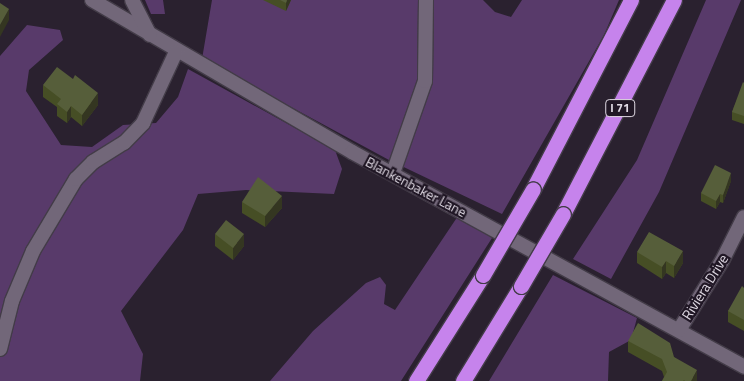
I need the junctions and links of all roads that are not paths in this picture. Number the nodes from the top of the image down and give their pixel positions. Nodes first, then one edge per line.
1 (92, 0) edge
2 (132, 0) edge
3 (426, 0) edge
4 (631, 0) edge
5 (674, 0) edge
6 (151, 36) junction
7 (176, 52) junction
8 (393, 173) junction
9 (744, 217) edge
10 (678, 330) junction
11 (0, 349) edge
12 (744, 367) edge
13 (416, 381) edge
14 (463, 381) edge

1 - 6 street, Blankenbaker Lane
2 - 6 street
3 - 8 street
4 - 13 highway, I 71, bridge
5 - 14 highway, I 71, bridge
6 - 7 street, Blankenbaker Lane
7 - 8 street, Blankenbaker Lane
7 - 11 street
8 - 10 street, Blankenbaker Lane
9 - 10 street, Riviera Drive
10 - 12 street, Blankenbaker Lane

